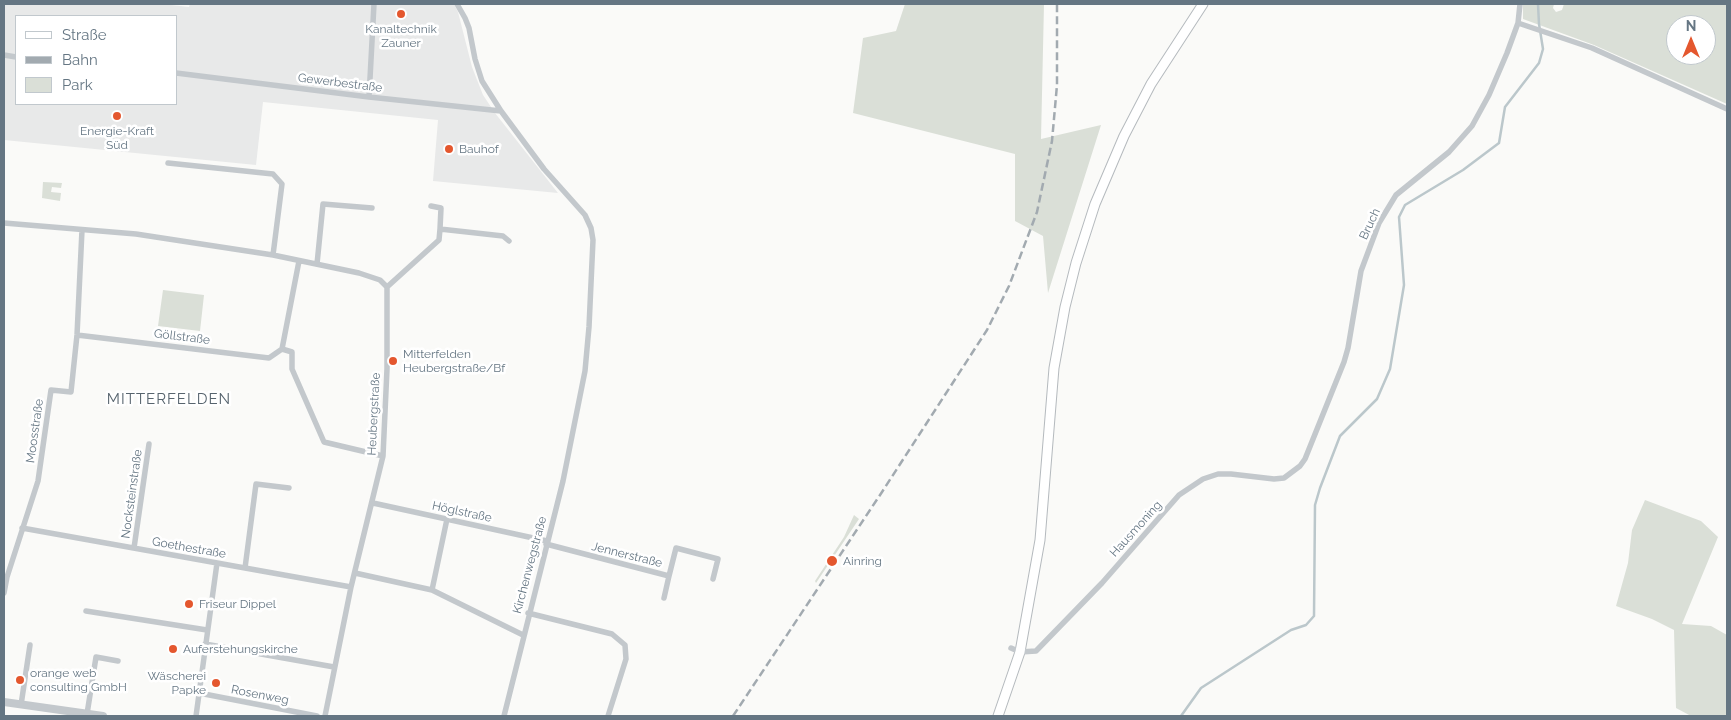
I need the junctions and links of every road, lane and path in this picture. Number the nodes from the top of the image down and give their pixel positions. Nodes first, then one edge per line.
1 (374, 4) edge
2 (457, 4) edge
3 (1203, 4) edge
4 (1520, 4) edge
5 (1518, 23) junction
6 (178, 73) edge
7 (369, 97) junction
8 (1727, 109) edge
9 (502, 111) junction
10 (168, 163) dead end
11 (431, 206) dead end
12 (372, 208) dead end
13 (4, 223) edge
14 (440, 229) junction
15 (82, 230) junction
16 (509, 241) dead end
17 (272, 255) junction
18 (299, 261) junction
19 (317, 264) junction
20 (387, 287) junction
21 (77, 334) junction
22 (282, 349) junction
23 (149, 444) dead end
24 (383, 456) junction
25 (1300, 466) joint
26 (289, 488) dead end
27 (372, 503) junction
28 (447, 519) junction
29 (22, 528) junction
30 (547, 542) junction
31 (134, 548) junction
32 (217, 563) junction
33 (245, 568) junction
34 (355, 574) junction
35 (669, 576) junction
36 (713, 579) dead end
37 (351, 587) junction
38 (432, 590) junction
39 (4, 593) edge
40 (664, 598) dead end
41 (86, 610) dead end
42 (528, 613) junction
43 (207, 630) junction
44 (523, 635) junction
45 (205, 644) junction
46 (30, 645) dead end
47 (1016, 650) junction
48 (118, 660) dead end
49 (334, 667) junction
50 (199, 693) junction
51 (4, 702) edge
52 (21, 704) junction
53 (88, 714) junction
54 (103, 716) edge
55 (196, 716) edge
56 (317, 716) edge
57 (325, 716) edge
58 (504, 716) edge
59 (608, 716) edge
60 (998, 716) edge

1 - 7 street
2 - 9 street, Kirchenwegstraße
3 - 47 main road
4 - 5 street, Bruch
5 - 8 street
5 - 25 street, Bruch
6 - 7 street, Gewerbestraße
7 - 9 street, Gewerbestraße
9 - 30 street, Kirchenwegstraße
10 - 17 street
11 - 14 street
12 - 19 street
13 - 15 street
14 - 16 street
14 - 20 street
15 - 17 street
15 - 21 street, Moosstraße
17 - 18 street
18 - 19 street
18 - 22 street
19 - 20 street
20 - 24 street, Heubergstraße
21 - 22 street, Göllstraße
21 - 29 street, Moosstraße
22 - 24 street
23 - 31 street, Nocksteinstraße
24 - 27 street, Heubergstraße
25 - 47 street, Hausmoning
26 - 33 street
27 - 28 street, Höglstraße
27 - 34 street, Heubergstraße
28 - 30 street, Höglstraße
28 - 38 street
29 - 31 street, Goethestraße
29 - 39 street, Moosstraße
30 - 35 street, Jennerstraße
30 - 42 street, Kirchenwegstraße
31 - 32 street, Goethestraße
32 - 33 street, Goethestraße
32 - 43 street
33 - 37 street, Goethestraße
34 - 37 street, Heubergstraße
34 - 38 street
35 - 36 street, Jennerstraße
35 - 40 street
37 - 49 street, Heubergstraße
38 - 44 street
41 - 43 street
42 - 44 street, Kirchenwegstraße
42 - 59 street
43 - 45 street
44 - 58 street, Kirchenwegstraße
45 - 49 street
45 - 50 street
46 - 52 street
47 - 60 main road
48 - 53 street
49 - 57 street, Heubergstraße
50 - 55 street
50 - 56 street, Rosenweg
51 - 52 street
52 - 53 street
53 - 54 street

